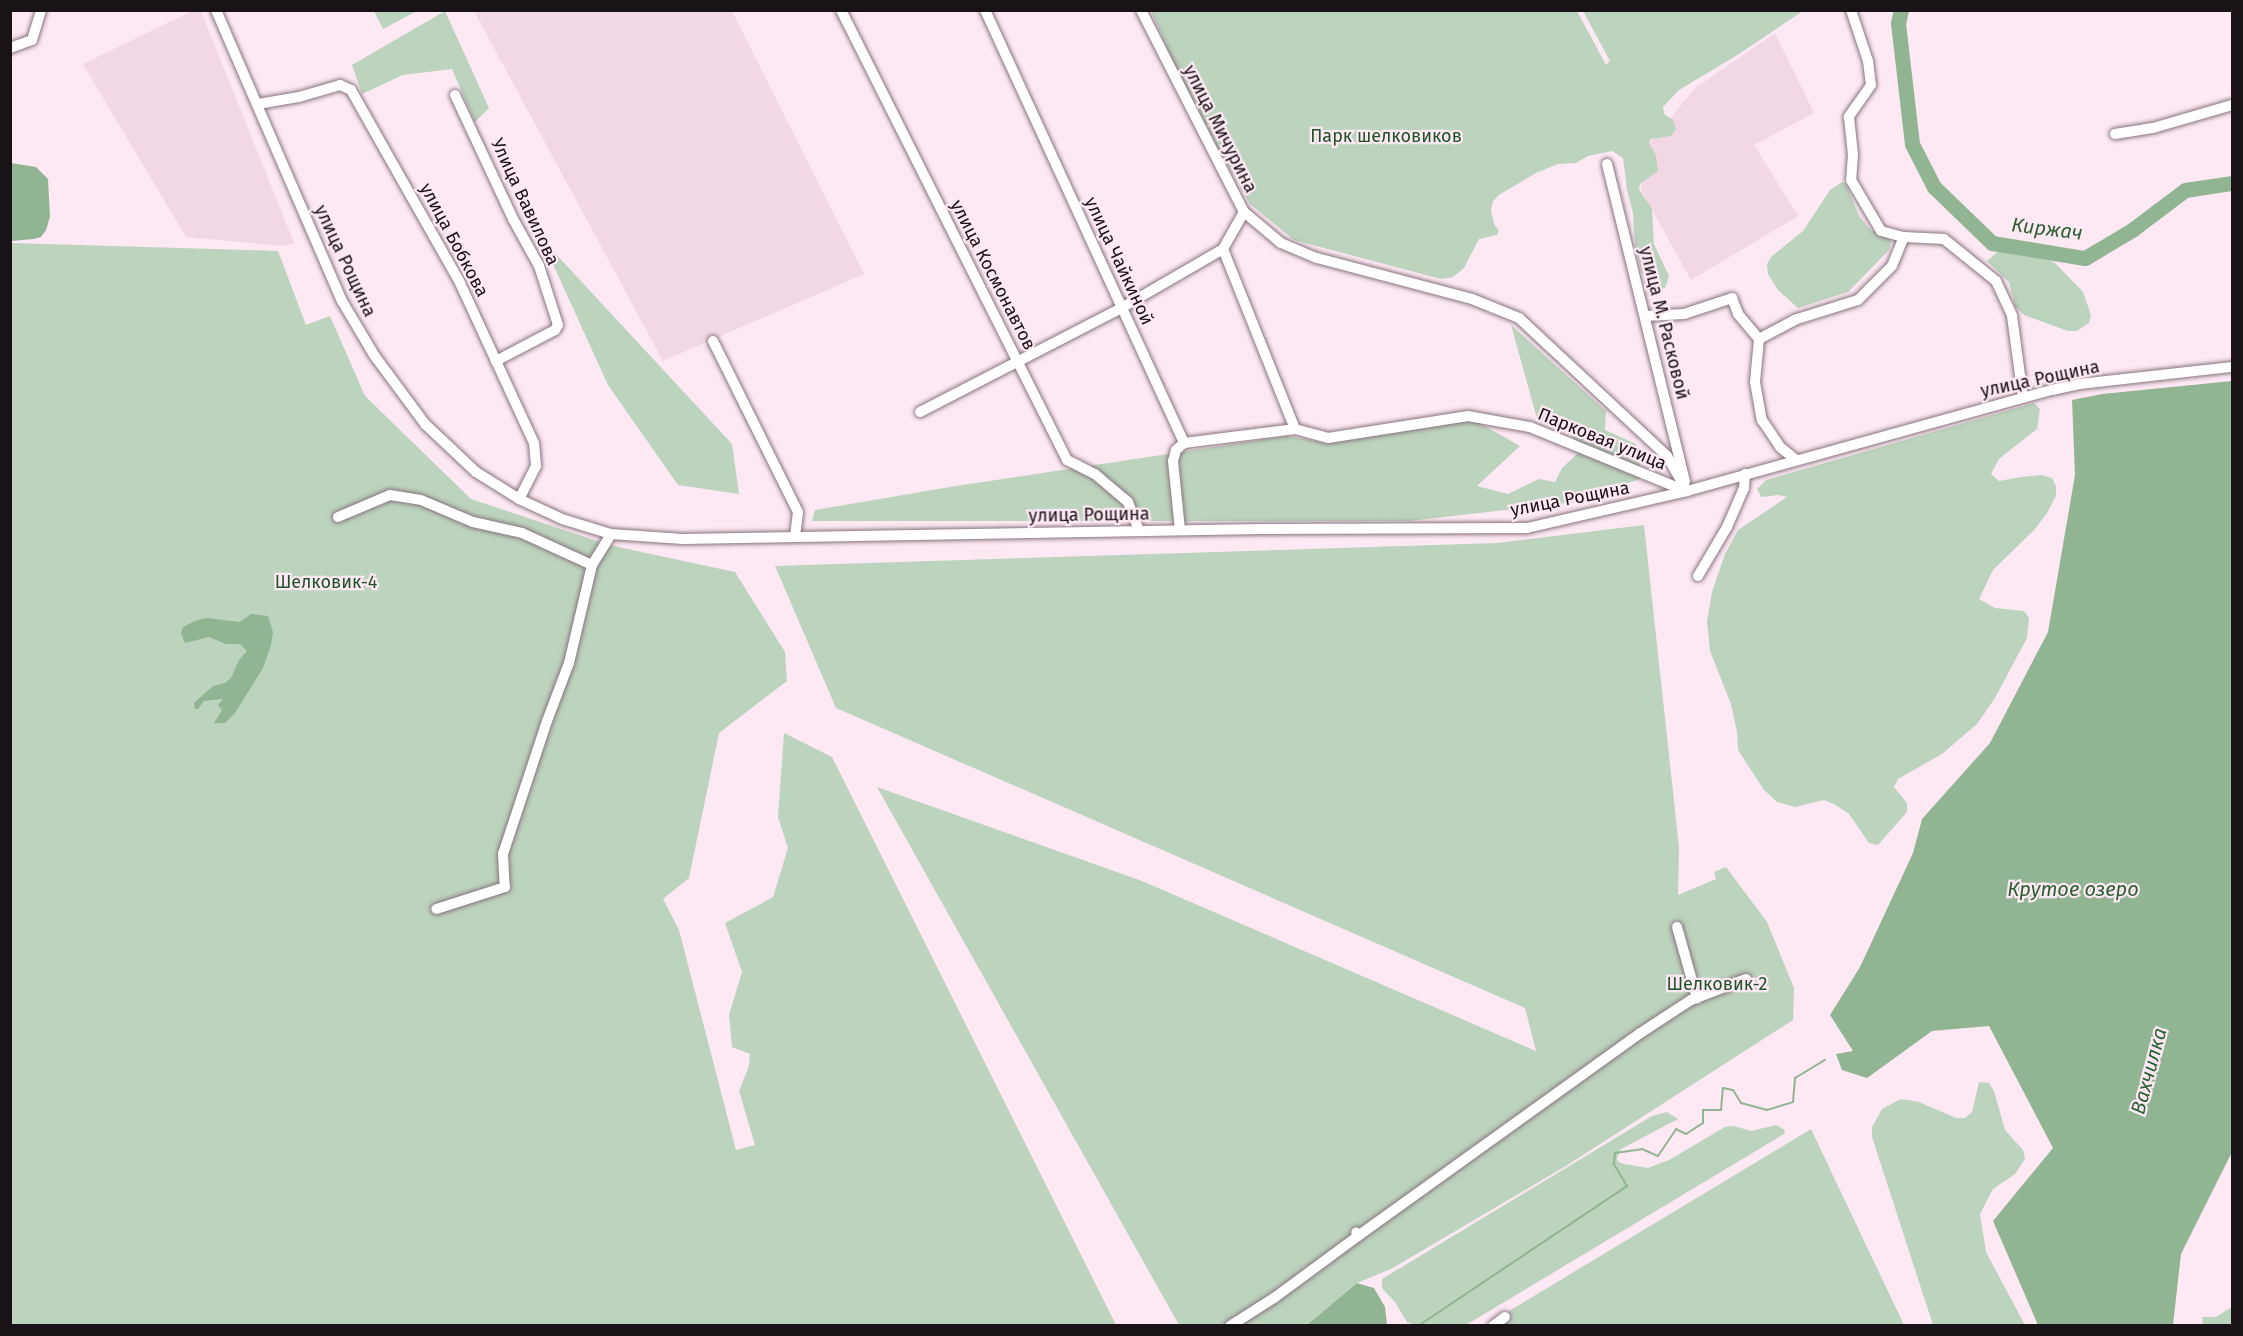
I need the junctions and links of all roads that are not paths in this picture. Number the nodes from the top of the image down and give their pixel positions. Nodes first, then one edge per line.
1 (41, 10) edge
2 (216, 10) edge
3 (841, 10) edge
4 (985, 10) edge
5 (1141, 10) edge
6 (1851, 10) edge
7 (10, 48) edge
8 (455, 95) dead end
9 (258, 104) junction
10 (2232, 105) edge
11 (2115, 134) dead end
12 (1607, 164) dead end
13 (1244, 212) junction
14 (1904, 237) junction
15 (1223, 249) junction
16 (1123, 307) junction
17 (1645, 316) junction
18 (1759, 339) junction
19 (713, 341) dead end
20 (496, 361) junction
21 (1018, 361) junction
22 (2232, 367) edge
23 (2023, 397) junction
24 (920, 412) dead end
25 (1295, 429) junction
26 (1184, 442) junction
27 (1677, 445) junction
28 (1666, 456) junction
29 (1796, 460) junction
30 (1745, 474) junction
31 (1687, 491) junction
32 (519, 499) junction
33 (338, 517) dead end
34 (1180, 530) junction
35 (1138, 531) junction
36 (611, 534) junction
37 (795, 536) junction
38 (592, 565) junction
39 (1698, 576) dead end
40 (436, 909) dead end
41 (1677, 927) dead end
42 (1746, 979) dead end
43 (1697, 998) junction
44 (1505, 1317) dead end
45 (1230, 1326) edge
46 (1492, 1326) edge

1 - 7 street
2 - 9 street, улица Рощина
3 - 21 street, улица Космонавтов
4 - 16 street, улица Чайкиной
5 - 13 street, улица Мичурина
6 - 14 street
8 - 20 street, Улица Вавилова
9 - 20 street, улица Бобкова
9 - 32 street, улица Рощина
10 - 11 street
12 - 17 street, улица М. Расковой
13 - 15 street, улица Мичурина
13 - 28 street
14 - 18 street
14 - 23 street
15 - 16 street
15 - 25 street
16 - 21 street
16 - 26 street, улица Чайкиной
17 - 18 street
17 - 27 street, улица М. Расковой
18 - 29 street
19 - 37 street
20 - 32 street, улица Бобкова
21 - 24 street
21 - 35 street, улица Космонавтов
22 - 23 street, улица Рощина
23 - 29 street, улица Рощина
25 - 26 street, Парковая улица
25 - 31 street, Парковая улица
26 - 34 street
27 - 28 street
27 - 31 street, улица М. Расковой
28 - 31 street
29 - 30 street, улица Рощина
30 - 31 street, улица Рощина
30 - 39 street
31 - 34 street, улица Рощина
32 - 36 street, улица Рощина
33 - 38 street
34 - 35 street, улица Рощина
35 - 37 street, улица Рощина
36 - 37 street, улица Рощина
36 - 38 street
38 - 40 street
41 - 43 street
42 - 43 street
43 - 45 street
44 - 46 street

